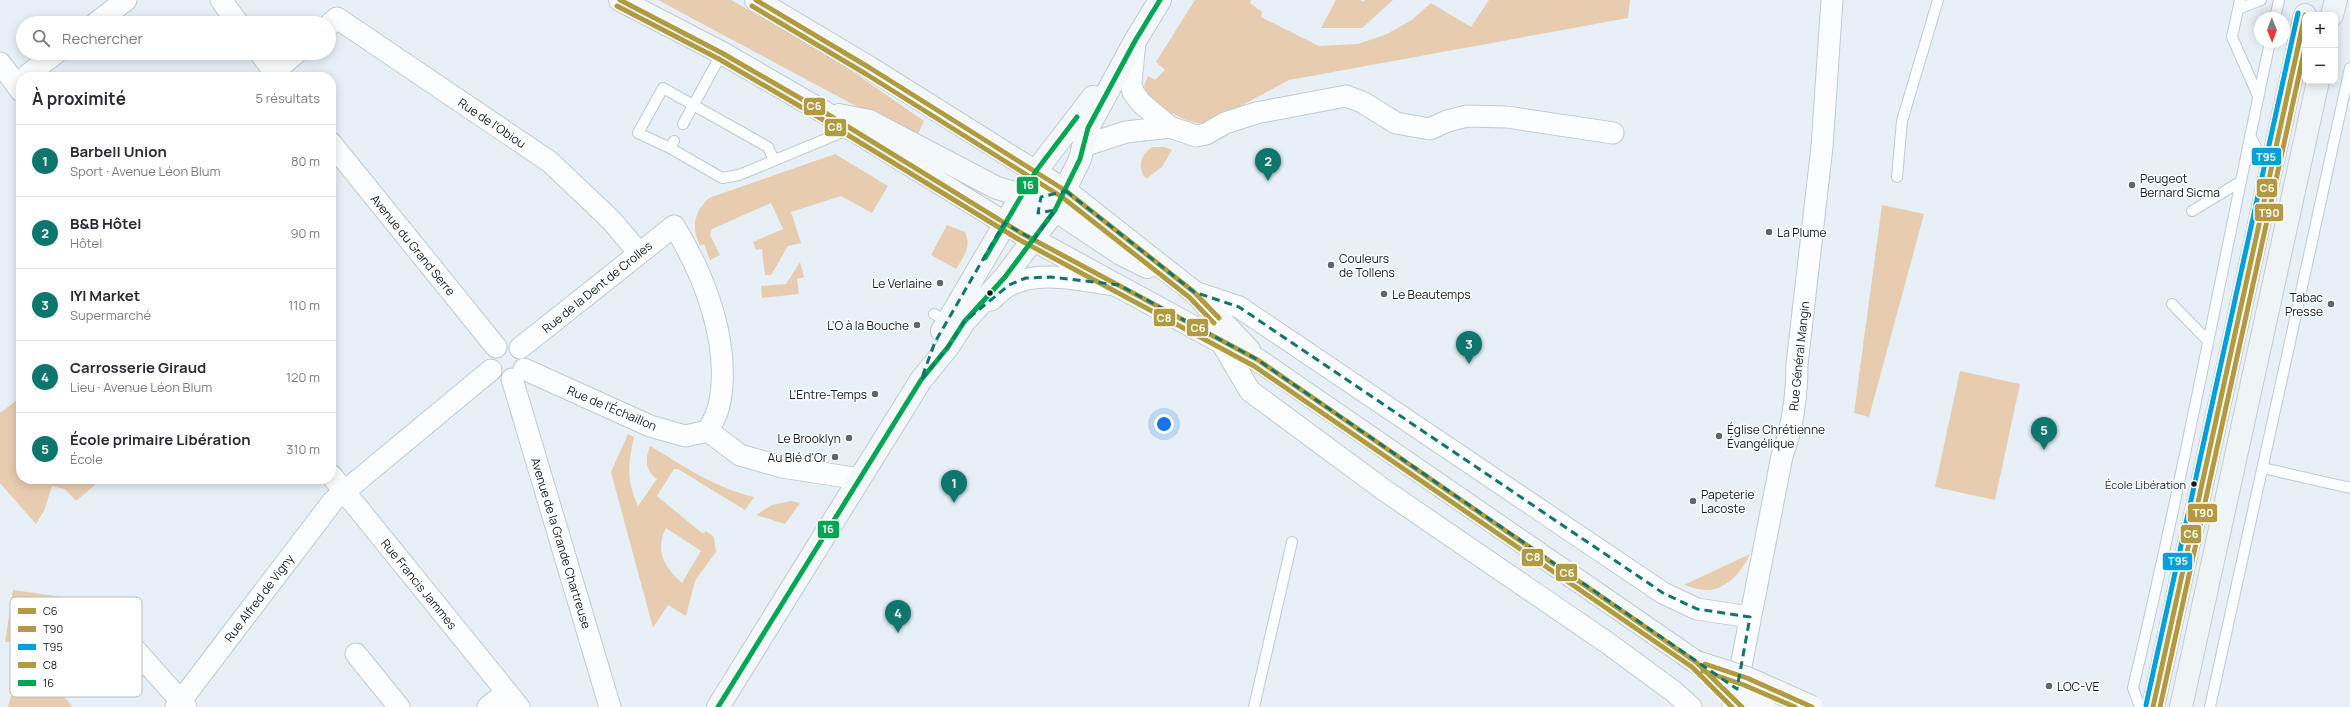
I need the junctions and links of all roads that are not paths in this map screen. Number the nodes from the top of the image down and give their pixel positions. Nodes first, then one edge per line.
1 (126, 0) edge
2 (221, 0) edge
3 (620, 0) edge
4 (756, 0) edge
5 (1160, 0) edge
6 (1832, 0) edge
7 (1938, 0) edge
8 (2261, 0) edge
9 (2279, 0) edge
10 (2308, 0) edge
11 (2336, 0) edge
12 (2239, 4) edge
13 (2276, 12) edge
14 (2306, 12) edge
15 (2333, 12) edge
16 (105, 16) edge
17 (233, 16) edge
18 (336, 19) edge
19 (2302, 29) edge
20 (1135, 41) junction
21 (2269, 48) edge
22 (722, 53) junction
23 (48, 60) edge
24 (265, 60) edge
25 (289, 60) edge
26 (0, 63) edge
27 (2350, 68) edge
28 (34, 72) edge
29 (274, 72) edge
30 (278, 72) edge
31 (16, 78) edge
32 (2317, 84) edge
33 (2258, 96) junction
34 (694, 106) junction
35 (824, 112) junction
36 (683, 124) dead end
37 (1170, 127) junction
38 (850, 128) junction
39 (1613, 133) dead end
40 (2250, 135) junction
41 (1083, 146) junction
42 (336, 149) edge
43 (774, 160) junction
44 (1897, 177) dead end
45 (2270, 177) junction
46 (2240, 182) junction
47 (1066, 191) junction
48 (1033, 207) junction
49 (2192, 212) dead end
50 (639, 253) junction
51 (1119, 285) junction
52 (1194, 292) junction
53 (2172, 304) dead end
54 (948, 319) junction
55 (2208, 341) junction
56 (1221, 342) junction
57 (496, 347) junction
58 (520, 348) junction
59 (1258, 360) junction
60 (491, 370) junction
61 (518, 374) junction
62 (708, 431) junction
63 (2263, 468) junction
64 (860, 479) junction
65 (336, 482) edge
66 (2350, 488) edge
67 (344, 492) junction
68 (1292, 542) dead end
69 (1750, 617) junction
70 (356, 654) dead end
71 (142, 659) edge
72 (1696, 662) junction
73 (513, 700) edge
74 (181, 705) edge
75 (399, 707) edge
76 (488, 707) edge
77 (610, 707) edge
78 (718, 707) edge
79 (1254, 707) edge
80 (1691, 707) edge
81 (1733, 707) edge
82 (1742, 707) edge
83 (1764, 707) edge
84 (1812, 707) edge
85 (2140, 707) edge
86 (2153, 707) edge
87 (2181, 707) edge
88 (2210, 707) edge

1 - 16 street
2 - 17 street
3 - 22 main road
4 - 48 main road
5 - 20 main road
6 - 69 street, Rue Général Mangin
7 - 44 lane
8 - 12 lane
9 - 13 lane
10 - 14 main road
11 - 15 main road
12 - 33 lane
18 - 50 street, Rue de l'Obiou
19 - 45 main road
20 - 37 street
20 - 41 main road
20 - 48 main road
21 - 33 lane
22 - 34 lane
22 - 35 main road
23 - 28 street
24 - 29 street
25 - 30 street
26 - 31 street
27 - 63 lane
32 - 87 main road
33 - 40 lane
34 - 36 lane
34 - 43 lane
34 - 43 lane
35 - 38 main road
35 - 48 main road
37 - 39 street
37 - 41 street
38 - 43 lane
38 - 48 main road
40 - 45 lane
40 - 46 lane
41 - 47 main road
42 - 57 street, Avenue du Grand Serre
45 - 86 main road
46 - 49 lane
46 - 55 lane
47 - 48 main road
47 - 52 main road
48 - 51 main road
48 - 52 main road
48 - 54 main road
48 - 54 main road
50 - 58 street, Rue de la Dent de Crolles
50 - 62 street, Rue de la Dent de Crolles
51 - 54 street
51 - 56 main road
52 - 59 main road
52 - 69 street
53 - 55 lane
54 - 64 main road
55 - 85 lane
56 - 59 main road
56 - 80 street
57 - 58 street
57 - 60 street
58 - 61 street
59 - 72 main road
60 - 61 street
60 - 67 street
61 - 62 street, Rue de l'Échaillon
61 - 77 street, Avenue de la Grande Chartreuse
62 - 64 street
63 - 66 lane
63 - 88 lane
64 - 78 main road
65 - 67 street, Rue Francis Jammes
67 - 73 street, Rue Francis Jammes
67 - 74 street, Rue Alfred de Vigny
68 - 79 lane
69 - 81 street, Rue Général Mangin
70 - 75 street
71 - 74 street
72 - 82 main road
72 - 83 main road, bridge
72 - 84 main road, bridge
73 - 76 street, Rue Francis Jammes

